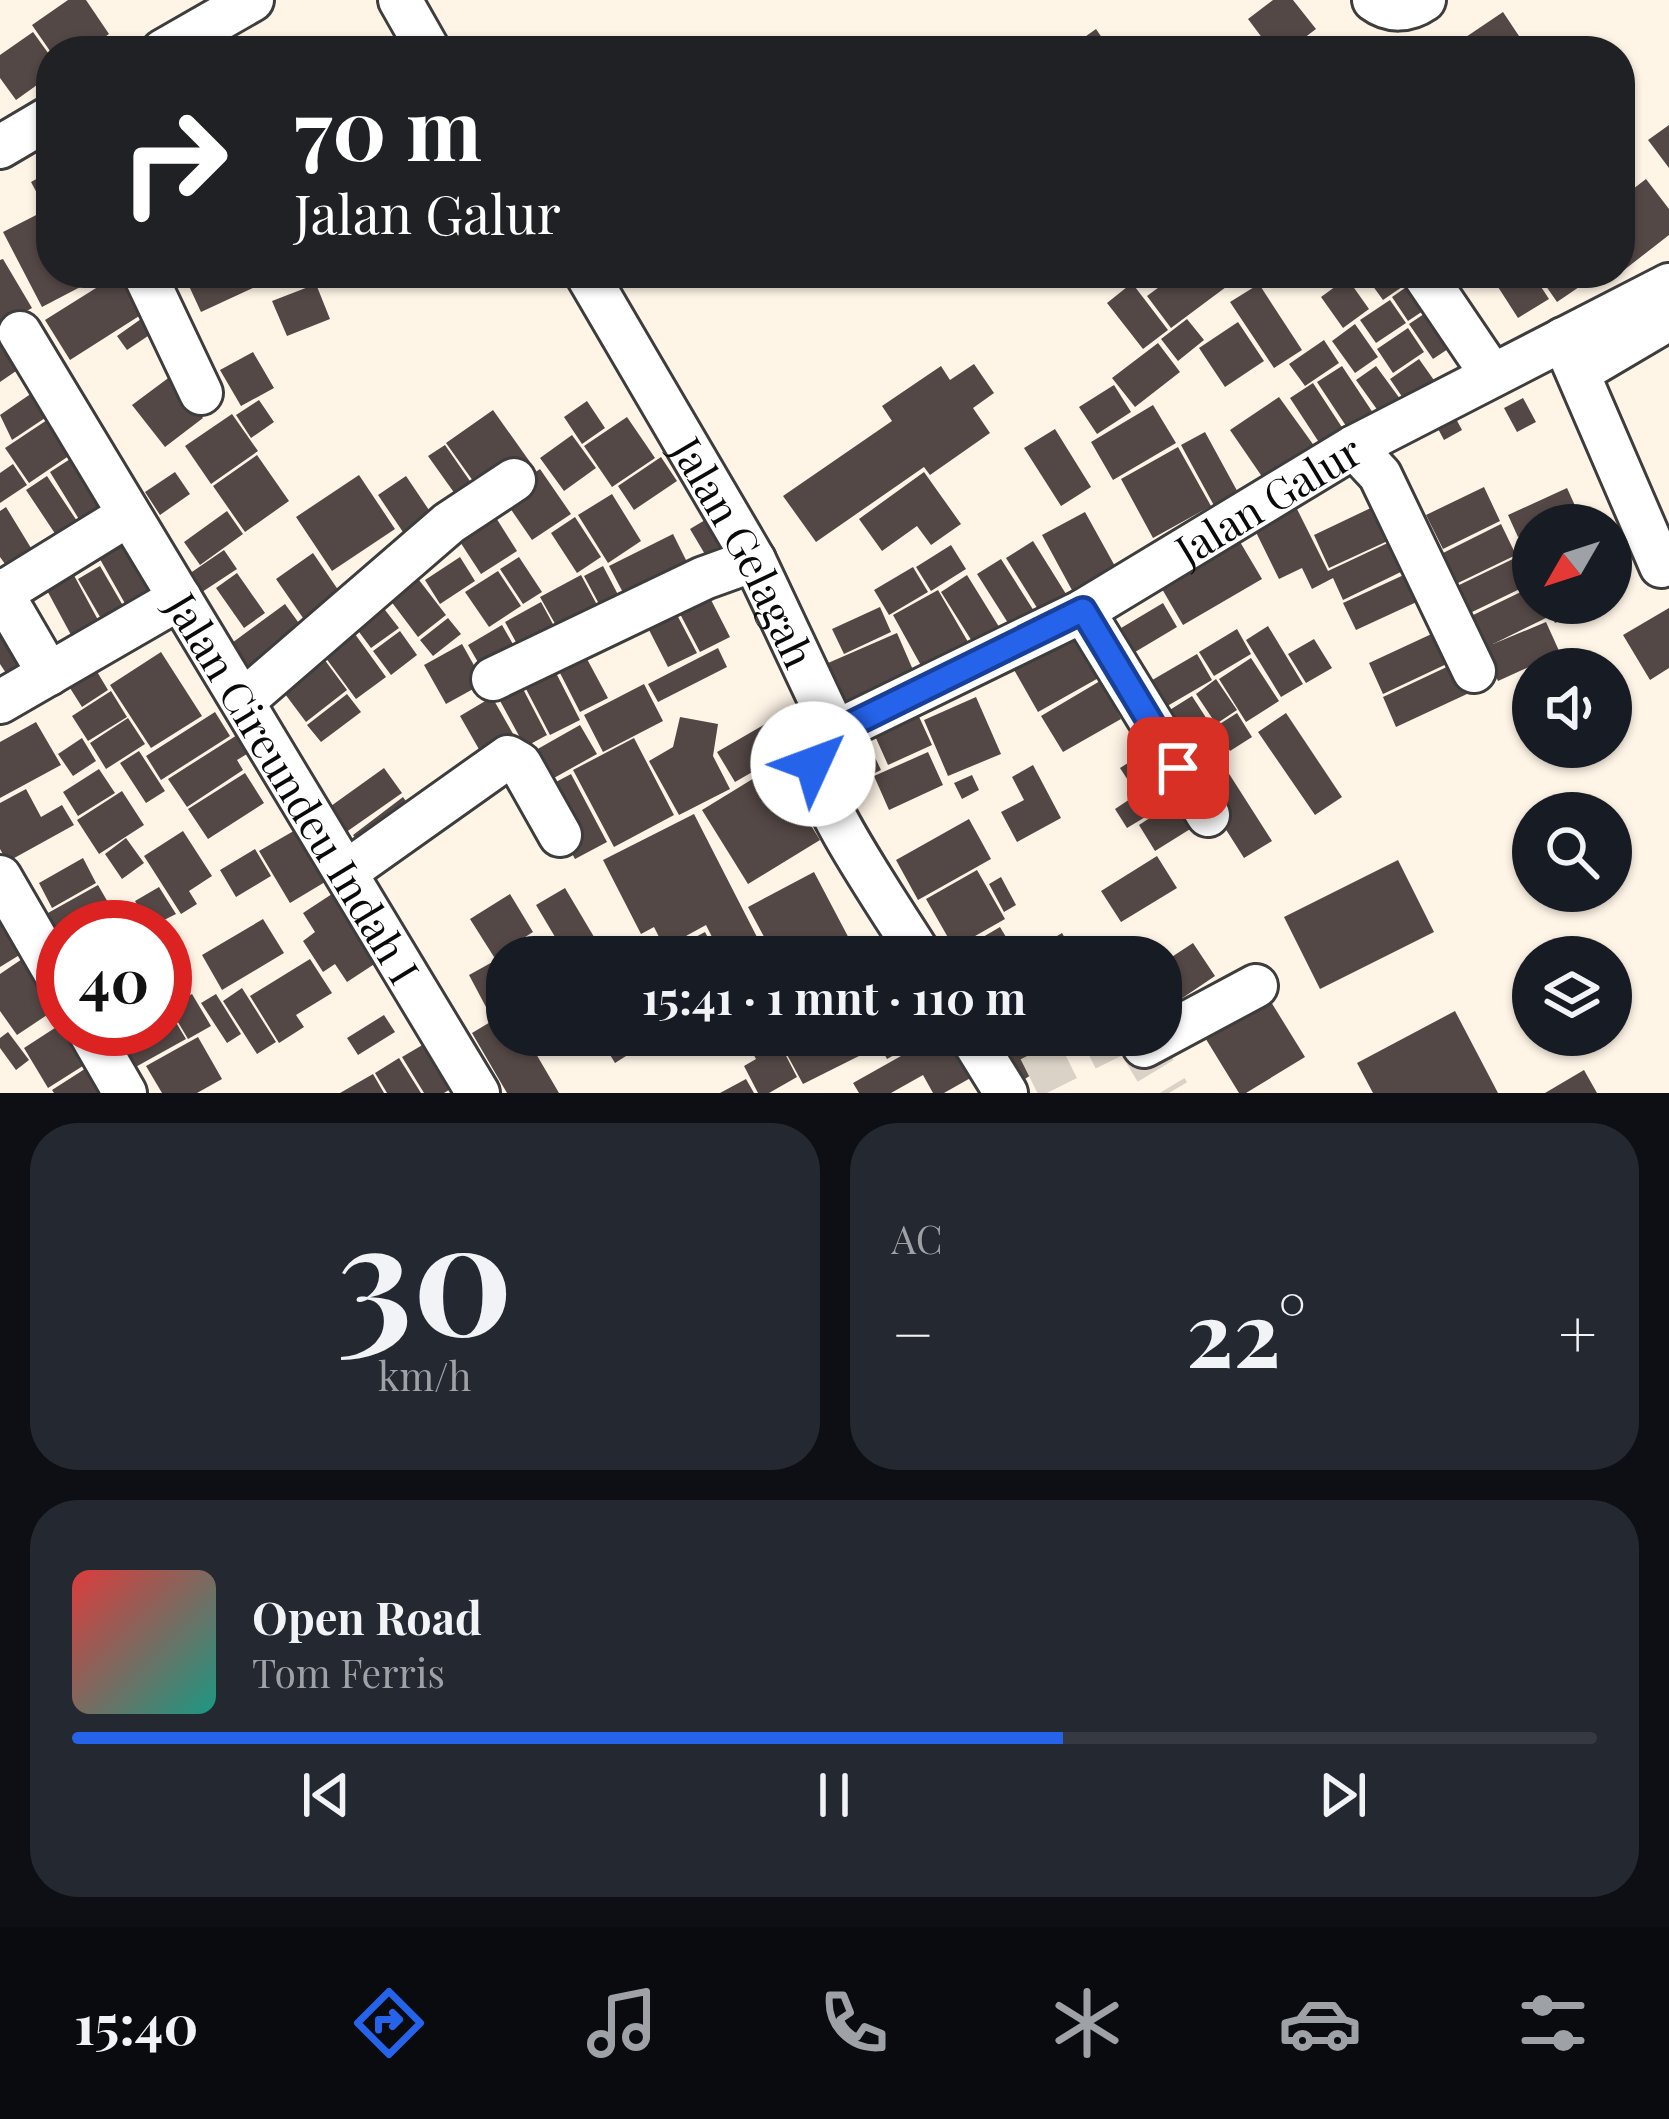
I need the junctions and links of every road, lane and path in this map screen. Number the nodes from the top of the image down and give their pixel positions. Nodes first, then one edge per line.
1 (251, 0) edge
2 (400, 0) edge
3 (1374, 0) edge
4 (1424, 0) edge
5 (189, 36) edge
6 (420, 36) edge
7 (36, 125) edge
8 (2, 143) edge
9 (1669, 285) edge
10 (151, 288) edge
11 (595, 288) edge
12 (1434, 288) edge
13 (1669, 319) edge
14 (20, 333) dead end
15 (1571, 355) junction
16 (1492, 375) junction
17 (200, 393) dead end
18 (1354, 447) junction
19 (514, 480) dead end
20 (116, 522) dead end
21 (754, 560) junction
22 (1661, 566) dead end
23 (1, 591) edge
24 (180, 598) junction
25 (1083, 610) junction
26 (1474, 670) dead end
27 (49, 674) junction
28 (493, 679) dead end
29 (242, 701) junction
30 (0, 702) edge
31 (836, 732) junction
32 (1208, 815) dead end
33 (560, 835) dead end
34 (346, 872) junction
35 (0, 877) edge
36 (908, 936) edge
37 (36, 939) edge
38 (1256, 986) dead end
39 (1182, 1026) edge
40 (104, 1056) edge
41 (988, 1056) edge
42 (1014, 1087) edge
43 (125, 1093) edge
44 (478, 1093) edge

1 - 5 street
2 - 6 street
3 - 4 street
7 - 8 street
9 - 15 street, Jalan Galur
10 - 17 street
11 - 21 street, Jalan Gelagah
12 - 16 street
13 - 15 street
14 - 24 street
15 - 16 street, Jalan Galur
15 - 22 street
16 - 18 street, Jalan Galur
18 - 25 street, Jalan Galur
18 - 26 street
19 - 29 street
20 - 23 street
21 - 28 street
21 - 31 street, Jalan Gelagah
23 - 27 street
24 - 27 street, Jalan Cireundeu Indah I
24 - 29 street, Jalan Cireundeu Indah I
25 - 31 street, Jalan Galur
25 - 32 street
27 - 30 street, Jalan Cireundeu Indah I
29 - 34 street, Jalan Cireundeu Indah I
31 - 36 street
33 - 34 street
34 - 44 street, Jalan Cireundeu Indah I
35 - 37 street
38 - 39 street
40 - 43 street
41 - 42 street

